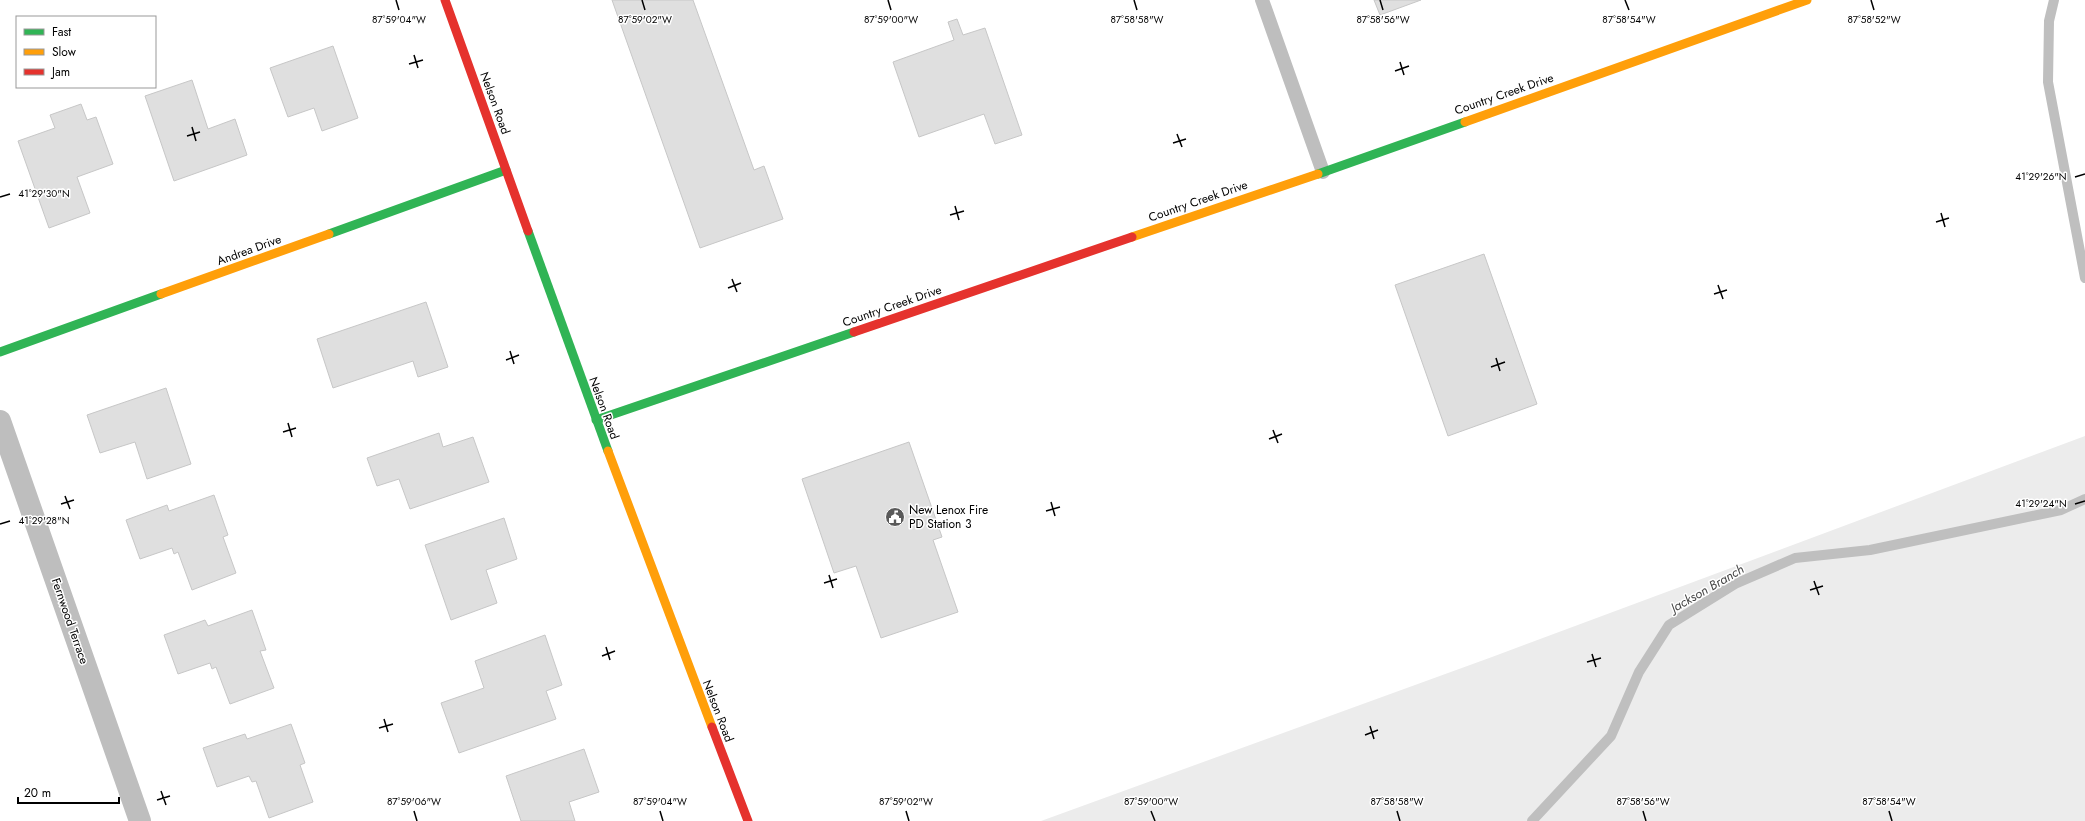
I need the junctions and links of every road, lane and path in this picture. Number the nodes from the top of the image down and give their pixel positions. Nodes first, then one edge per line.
1 (445, 0) edge
2 (1262, 0) edge
3 (1807, 0) edge
4 (506, 170) junction
5 (1322, 172) junction
6 (0, 352) edge
7 (596, 420) junction
8 (0, 421) edge
9 (140, 821) edge
10 (748, 821) edge

1 - 4 street, Nelson Road
2 - 5 lane
3 - 5 street, Country Creek Drive
4 - 6 street, Andrea Drive
4 - 7 street, Nelson Road
5 - 7 street, Country Creek Drive
7 - 10 street, Nelson Road
8 - 9 street, Fernwood Terrace

